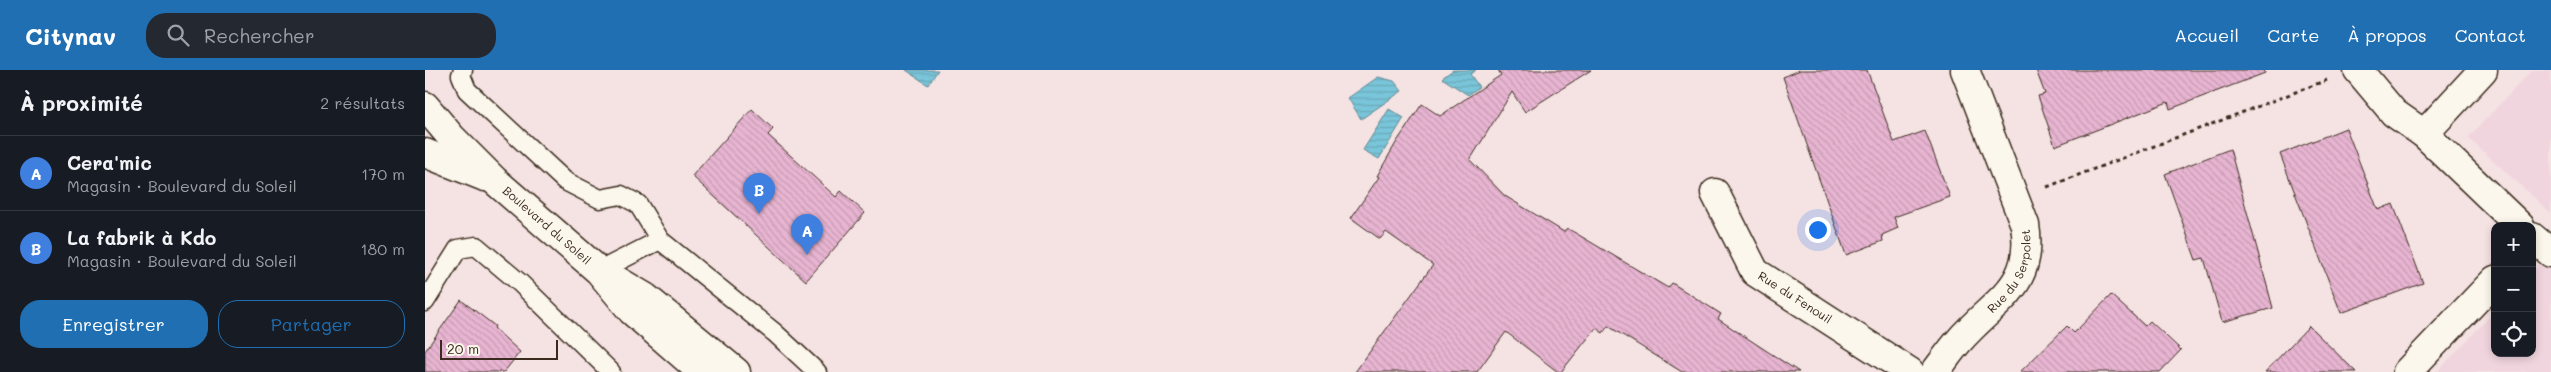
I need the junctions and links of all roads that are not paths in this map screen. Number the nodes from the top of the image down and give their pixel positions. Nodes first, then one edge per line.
1 (463, 70) edge
2 (1965, 70) edge
3 (2483, 70) edge
4 (2347, 74) edge
5 (425, 106) edge
6 (2424, 134) junction
7 (425, 152) edge
8 (494, 180) junction
9 (1715, 193) dead end
10 (2516, 222) edge
11 (660, 240) junction
12 (599, 271) junction
13 (2491, 284) edge
14 (425, 302) edge
15 (611, 372) edge
16 (702, 372) edge
17 (736, 372) edge
18 (817, 372) edge
19 (1910, 372) edge
20 (1935, 372) edge
21 (2407, 372) edge

1 - 11 lane
2 - 20 street, Rue du Serpolet
3 - 6 street
4 - 6 street
5 - 8 street, Boulevard du Soleil
6 - 10 street
7 - 8 street, Boulevard du Soleil
8 - 12 street, Boulevard du Soleil
9 - 19 street, Rue du Fenouil
11 - 12 lane
11 - 18 lane
12 - 16 street, Boulevard du Soleil
12 - 17 street, Boulevard du Soleil
13 - 21 street
14 - 15 lane

